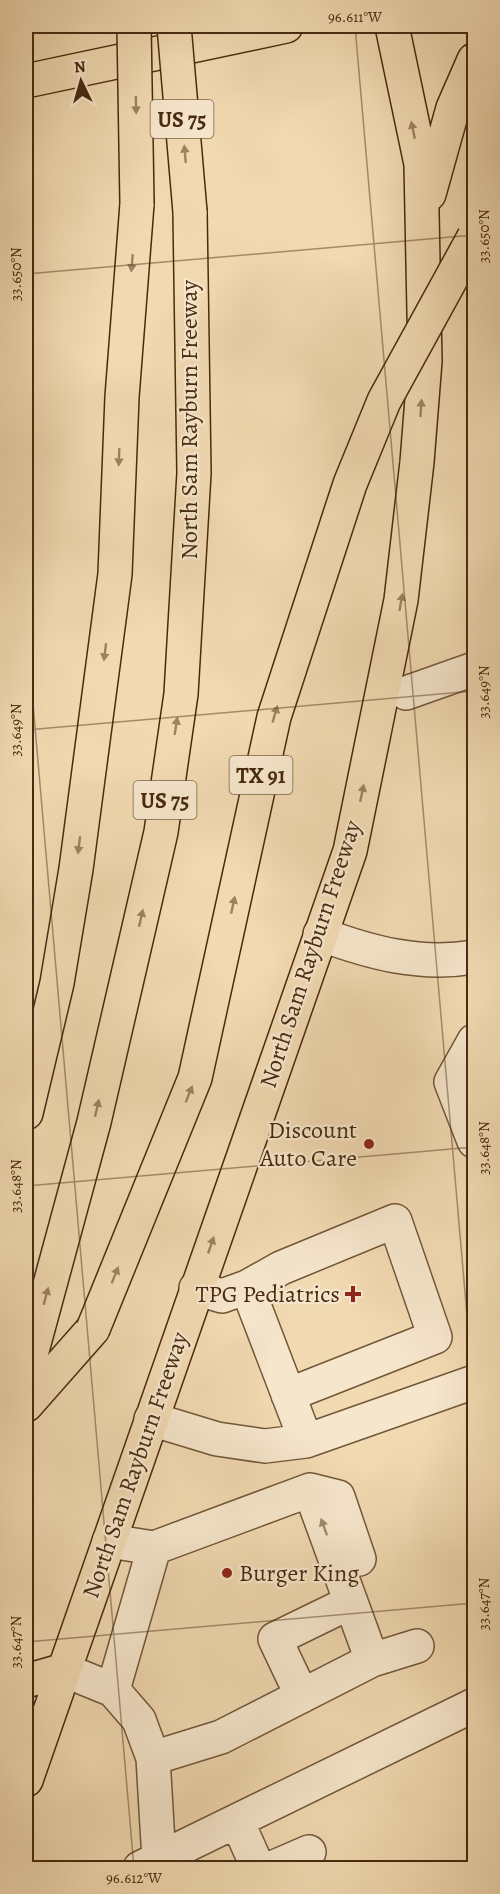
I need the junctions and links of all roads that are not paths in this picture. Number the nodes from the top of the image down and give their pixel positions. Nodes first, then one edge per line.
1 (134, 26) edge
2 (174, 26) edge
3 (286, 26) edge
4 (392, 26) edge
5 (474, 60) edge
6 (26, 81) edge
7 (422, 219) junction
8 (474, 237) edge
9 (474, 669) edge
10 (406, 693) dead end
11 (320, 934) junction
12 (474, 957) edge
13 (474, 1041) edge
14 (26, 1113) edge
15 (474, 1141) edge
16 (247, 1287) junction
17 (196, 1288) junction
18 (26, 1373) edge
19 (474, 1382) edge
20 (288, 1395) junction
21 (26, 1405) edge
22 (151, 1419) junction
23 (306, 1442) junction
24 (310, 1490) junction
25 (109, 1541) junction
26 (154, 1548) junction
27 (351, 1602) junction
28 (394, 1653) junction
29 (64, 1670) junction
30 (26, 1681) edge
31 (113, 1689) junction
32 (302, 1696) junction
33 (474, 1705) edge
34 (153, 1758) junction
35 (26, 1780) edge
36 (237, 1821) junction
37 (309, 1852) dead end
38 (149, 1864) edge
39 (258, 1869) edge
40 (272, 1869) edge

1 -> 14 main road, US 75, bridge
18 -> 2 main road, North Sam Rayburn Freeway / US 75, bridge
3 - 6 main road
7 -> 4 main road, North Sam Rayburn Freeway
5 - 7 main road
11 -> 7 main road, North Sam Rayburn Freeway
21 -> 8 main road, TX 91, bridge
9 - 10 street
11 - 12 street
17 -> 11 main road, North Sam Rayburn Freeway
13 - 15 street
16 - 17 street
16 - 20 street
16 - 20 street
17 - 22 main road, North Sam Rayburn Freeway
19 - 23 street
20 - 23 street
22 - 23 street
22 - 25 main road, North Sam Rayburn Freeway
24 - 26 street
27 -> 24 street
24 - 28 street
25 - 26 street
25 - 29 main road, North Sam Rayburn Freeway
26 - 31 street
27 - 28 street
27 - 32 street
28 - 32 street
29 - 30 main road
29 - 31 street
29 - 35 main road, North Sam Rayburn Freeway
31 - 34 street
32 - 34 street
33 - 36 street
34 - 38 street
36 - 38 street
36 - 39 street
37 - 40 street

